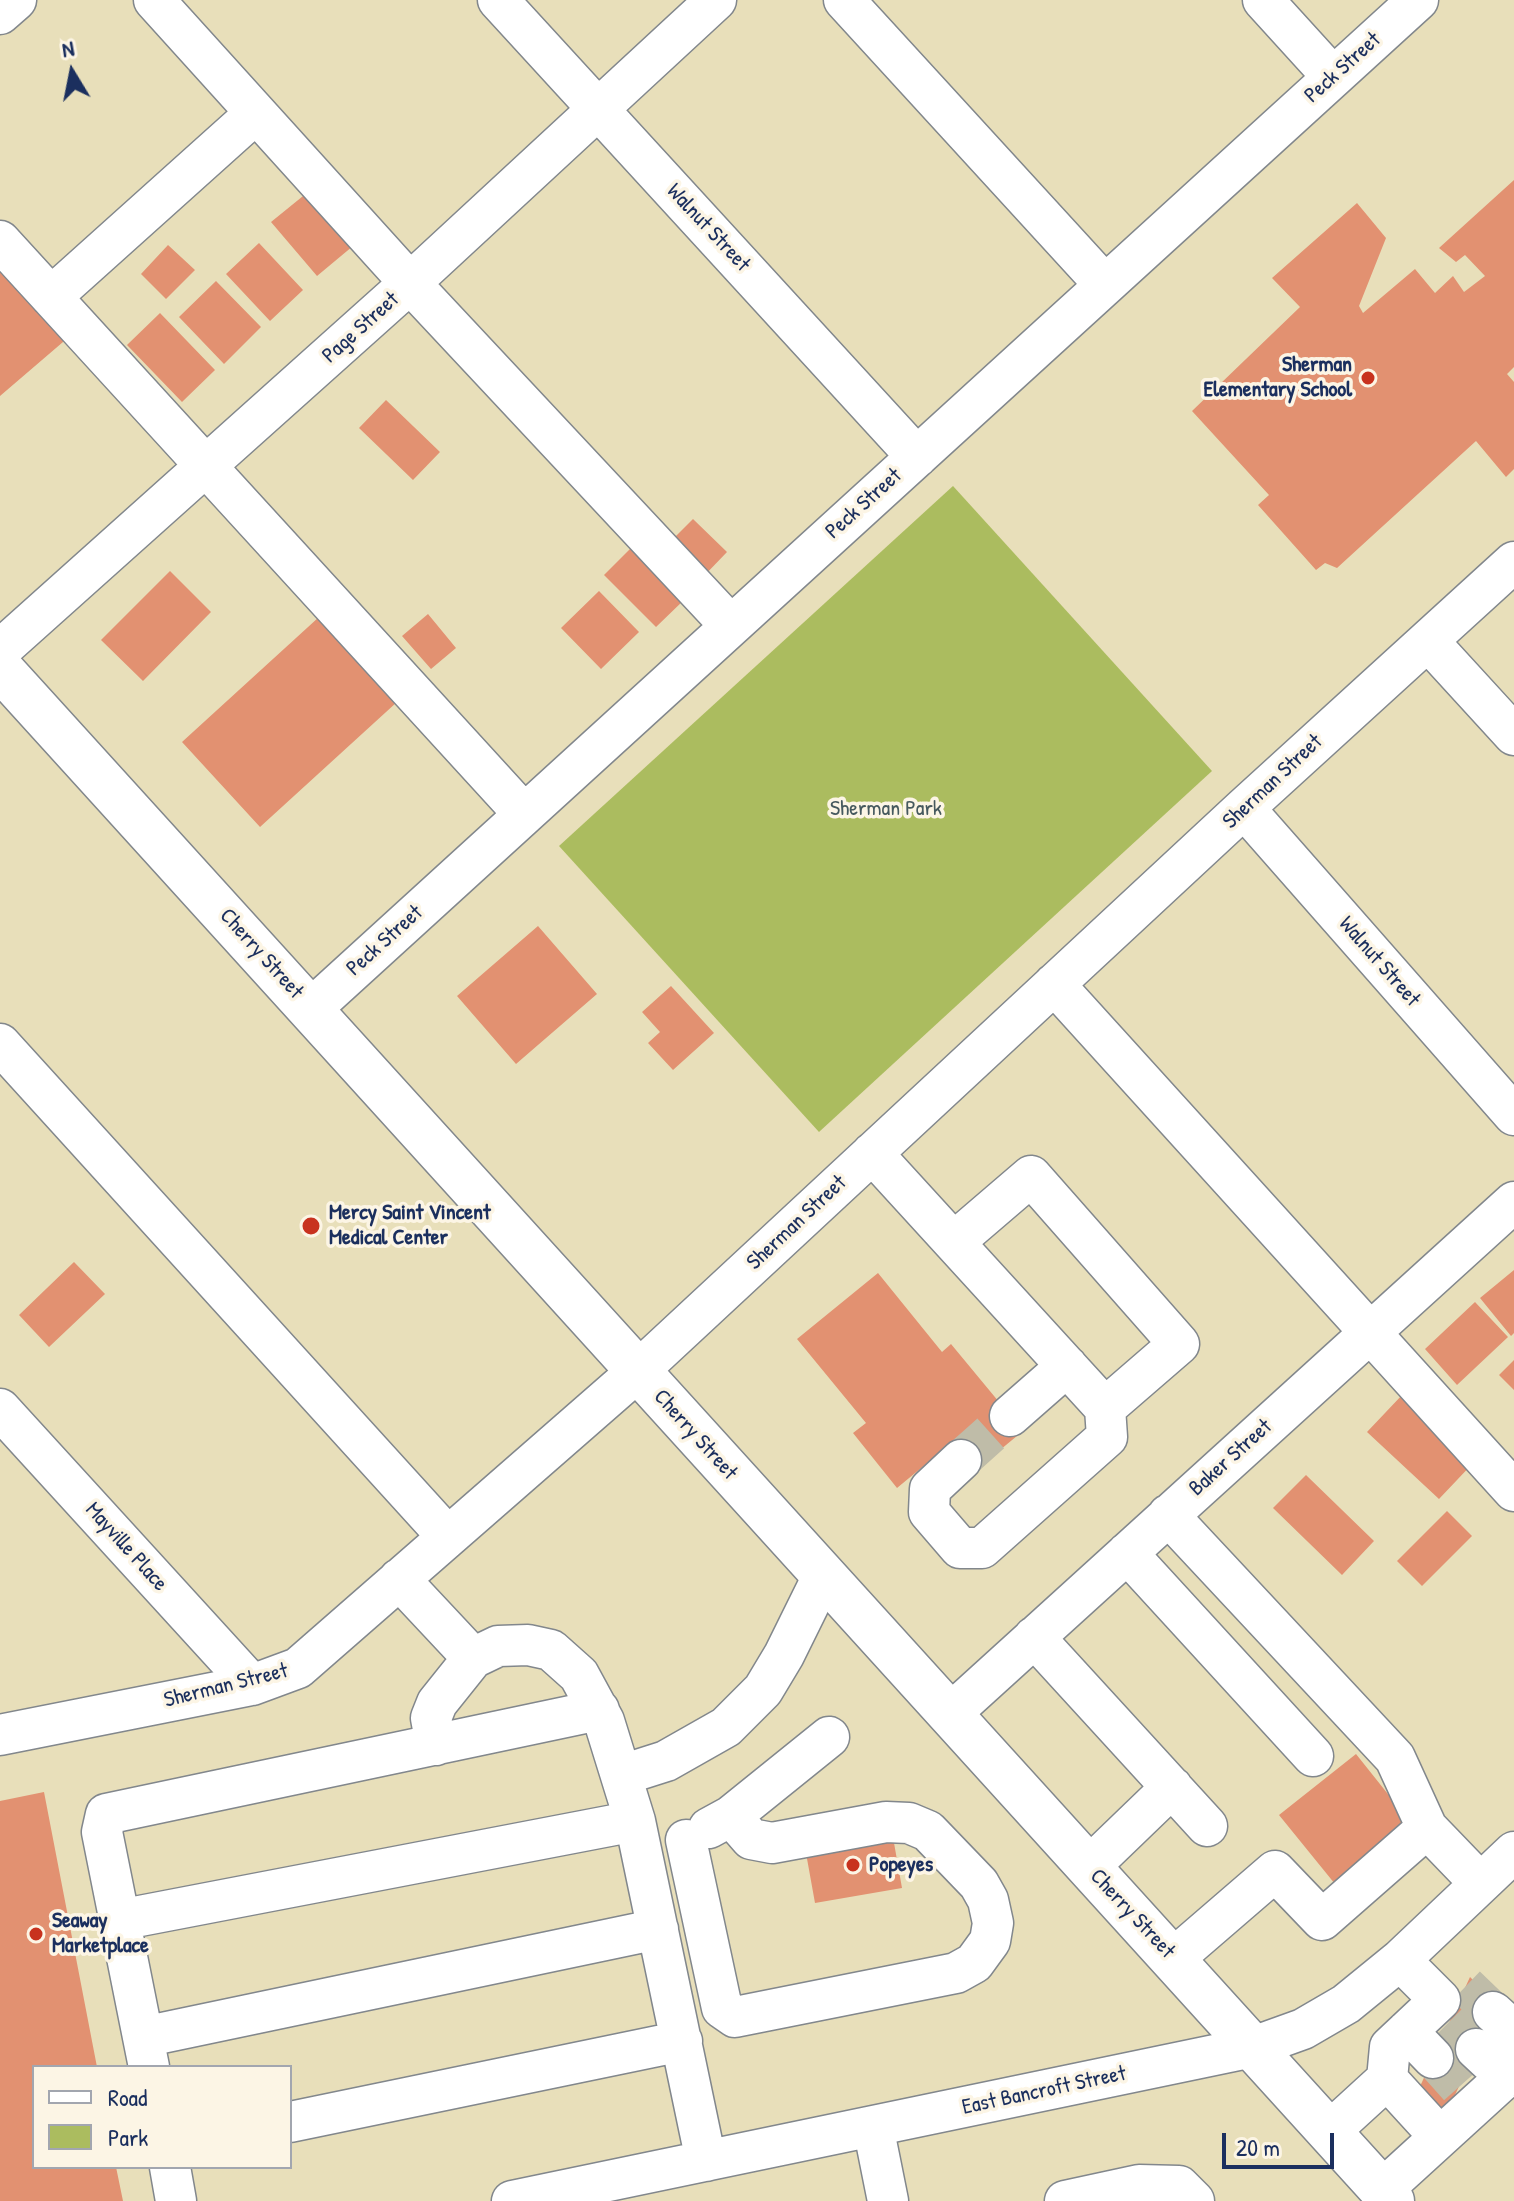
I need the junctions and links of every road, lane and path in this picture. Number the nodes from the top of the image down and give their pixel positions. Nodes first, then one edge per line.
1 (16, 0) edge
2 (154, 0) edge
3 (498, 0) edge
4 (716, 0) edge
5 (844, 0) edge
6 (1263, 0) edge
7 (1418, 0) edge
8 (0, 14) edge
9 (1333, 77) junction
10 (598, 109) junction
11 (256, 113) junction
12 (0, 241) edge
13 (410, 283) junction
14 (1105, 285) junction
15 (51, 297) junction
16 (917, 457) junction
17 (206, 466) junction
18 (1514, 562) edge
19 (731, 626) junction
20 (1428, 641) junction
21 (0, 650) edge
22 (0, 668) edge
23 (1514, 735) edge
24 (1244, 808) junction
25 (524, 814) junction
26 (1054, 984) junction
27 (311, 1009) junction
28 (0, 1044) edge
29 (1514, 1115) edge
30 (872, 1153) junction
31 (1514, 1202) edge
32 (954, 1242) junction
33 (1370, 1332) junction
34 (1067, 1366) junction
35 (638, 1371) junction
36 (1105, 1408) junction
37 (1010, 1416) tunnel mouth
38 (6, 1426) edge
39 (961, 1460) tunnel mouth
40 (1514, 1491) edge
41 (1168, 1515) junction
42 (448, 1537) junction
43 (1127, 1553) junction
44 (823, 1576) junction
45 (399, 1579) junction
46 (1034, 1637) junction
47 (473, 1658) junction
48 (252, 1685) junction
49 (599, 1710) junction
50 (949, 1715) junction
51 (0, 1735) edge
52 (829, 1737) dead end
53 (436, 1745) junction
54 (1313, 1756) dead end
55 (622, 1775) junction
56 (1172, 1787) junction
57 (731, 1816) junction
58 (1207, 1826) dead end
59 (1427, 1828) junction
60 (638, 1836) junction
61 (686, 1840) junction
62 (1504, 1864) edge
63 (1089, 1867) junction
64 (119, 1920) junction
65 (658, 1929) junction
66 (1173, 1959) junction
67 (1400, 1960) junction
68 (1450, 2021) junction
69 (682, 2041) junction
70 (1253, 2047) junction
71 (146, 2052) edge
72 (1387, 2079) junction
73 (292, 2122) edge
74 (873, 2126) junction
75 (1329, 2132) junction
76 (1440, 2137) junction
77 (706, 2161) junction
78 (170, 2169) edge
79 (1380, 2192) edge
80 (176, 2201) edge
81 (512, 2201) edge
82 (888, 2201) edge
83 (1065, 2201) edge
84 (1194, 2201) edge

1 - 8 street
2 - 11 street
3 - 10 street, Walnut Street
4 - 10 street, Page Street
5 - 14 street
6 - 9 street
7 - 9 street, Peck Street
9 - 14 street, Peck Street
10 - 13 street, Page Street
10 - 16 street, Walnut Street
11 - 13 street
11 - 15 street
12 - 15 street
13 - 17 street, Page Street
13 - 19 street
14 - 16 street, Peck Street
15 - 17 street
16 - 19 street, Peck Street
17 - 21 street, Page Street
17 - 25 street
18 - 20 street, Sherman Street
19 - 25 street, Peck Street
20 - 23 street
20 - 24 street, Sherman Street
22 - 27 main road, Cherry Street
24 - 26 street, Sherman Street
24 - 29 street, Walnut Street
25 - 27 street, Peck Street
26 - 30 street, Sherman Street
26 - 33 street
27 - 35 main road, Cherry Street
28 - 42 street
30 - 32 street
30 - 35 street, Sherman Street
31 - 33 street, Baker Street
32 - 34 street
32 - 36 street
33 - 40 street
33 - 41 street, Baker Street
34 - 36 street
34 - 37 street
35 - 42 street, Sherman Street
35 - 44 main road, Cherry Street
36 - 39 street
38 - 48 street, Mayville Place
41 - 43 street, Baker Street
41 - 59 street
42 - 45 street, Sherman Street
43 - 46 street, Baker Street
43 - 54 street
44 - 50 main road, Cherry Street
44 - 55 street
45 - 47 street
45 - 48 street, Sherman Street
46 - 50 street, Baker Street
46 - 56 street
47 - 49 street
47 - 53 street
48 - 51 street, Sherman Street
49 - 53 street
49 - 55 street
50 - 63 main road, Cherry Street
52 - 57 street
53 - 64 street
55 - 60 street
56 - 58 street
56 - 63 street
57 - 61 street
57 - 61 street
59 - 62 street
59 - 66 street
60 - 61 street
60 - 64 street
60 - 65 street
62 - 67 street, East Bancroft Street
63 - 66 main road, Cherry Street
64 - 71 street
65 - 69 street
65 - 71 street
66 - 70 main road, Cherry Street
67 - 68 street
67 - 70 street, East Bancroft Street
68 - 72 street
68 - 76 street
69 - 73 street
69 - 77 street
70 - 74 street, East Bancroft Street
70 - 75 main road, Cherry Street
72 - 75 street
72 - 76 street
74 - 77 street, East Bancroft Street
74 - 82 street
75 - 79 main road, Cherry Street
76 - 79 street
77 - 81 street, East Bancroft Street
78 - 80 street
83 - 84 street

